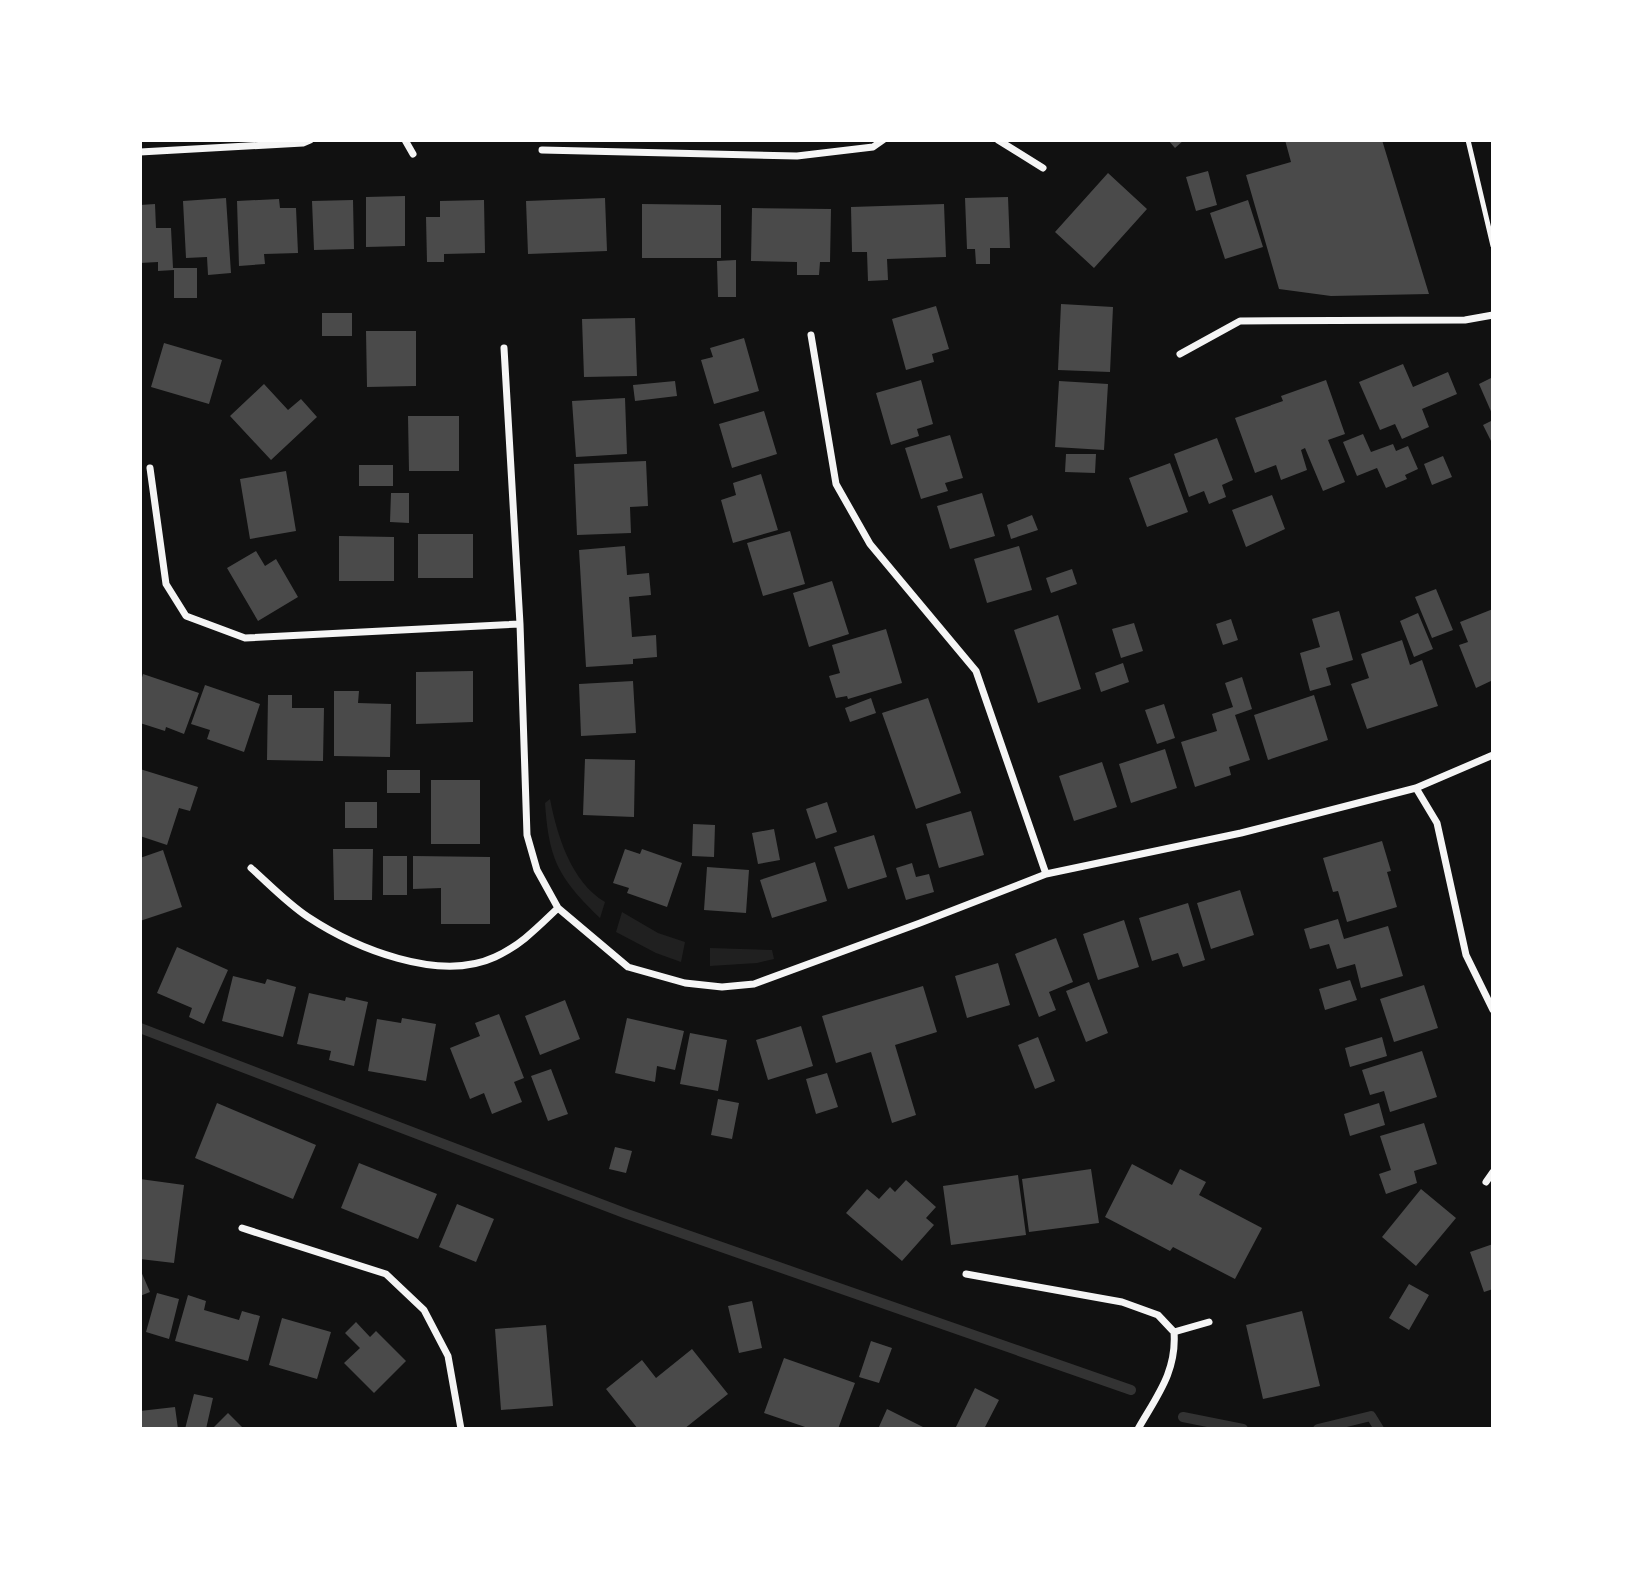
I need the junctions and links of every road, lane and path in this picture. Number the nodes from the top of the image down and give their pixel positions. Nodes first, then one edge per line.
1 (310, 140) edge
2 (405, 140) edge
3 (883, 140) edge
4 (998, 140) edge
5 (1468, 140) edge
6 (542, 150) dead end
7 (140, 152) edge
8 (413, 154) dead end
9 (1043, 168) dead end
10 (1493, 246) edge
11 (1493, 315) edge
12 (811, 335) dead end
13 (504, 348) dead end
14 (1180, 354) dead end
15 (150, 468) dead end
16 (520, 624) junction
17 (1493, 755) edge
18 (1416, 788) junction
19 (251, 868) dead end
20 (1046, 874) junction
21 (558, 908) junction
22 (1493, 1010) edge
23 (1493, 1172) edge
24 (1486, 1182) dead end
25 (242, 1228) dead end
26 (965, 1274) dead end
27 (1209, 1322) dead end
28 (1174, 1332) junction
29 (461, 1429) edge
30 (1138, 1429) edge

1 - 7 street
2 - 8 street
3 - 6 street
4 - 9 street
5 - 10 lane
11 - 14 street
12 - 20 street
13 - 16 street
15 - 16 street
16 - 21 street
17 - 18 street
18 - 20 street
18 - 22 street
19 - 21 street
20 - 21 street
23 - 24 street
25 - 29 street
26 - 28 street
27 - 28 street
28 - 30 street

